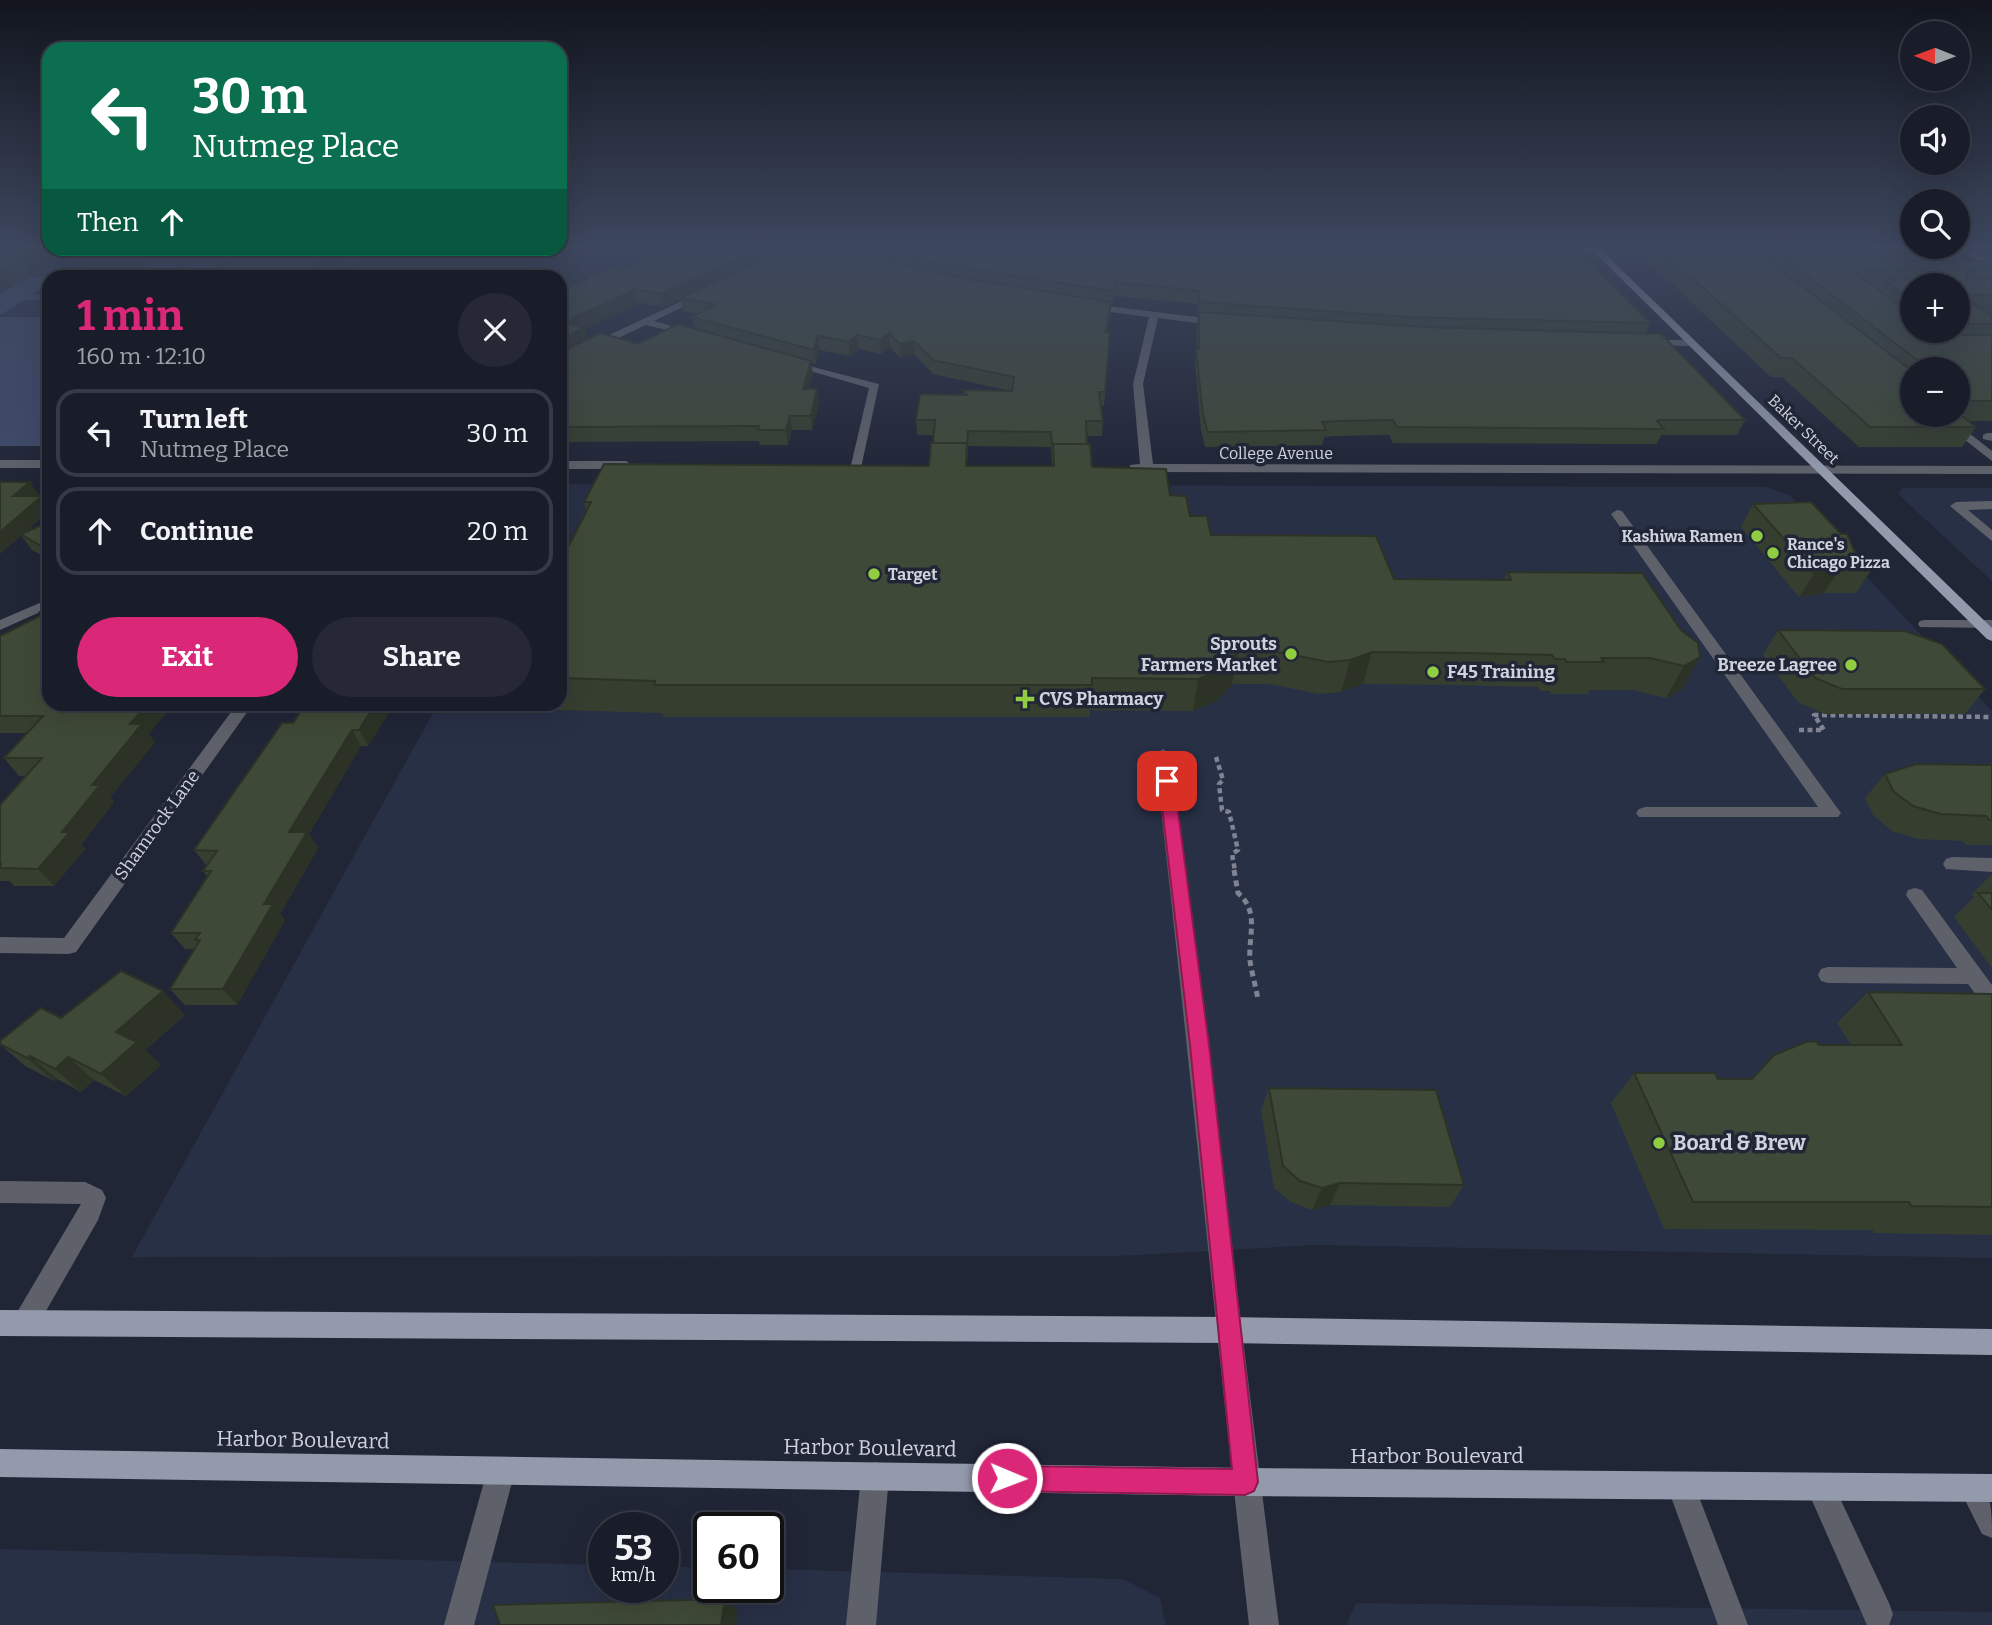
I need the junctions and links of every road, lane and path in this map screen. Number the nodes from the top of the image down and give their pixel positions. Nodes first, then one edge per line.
1 (643, 323) edge
2 (648, 323) edge
3 (1152, 323) edge
4 (1219, 323) edge
5 (1670, 323) edge
6 (1230, 324) edge
7 (709, 340) edge
8 (1631, 343) edge
9 (1690, 343) junction
10 (773, 357) edge
11 (567, 359) edge
12 (1954, 427) edge
13 (1992, 457) edge
14 (0, 464) edge
15 (42, 464) edge
16 (567, 465) edge
17 (641, 465) edge
18 (844, 465) edge
19 (858, 465) junction
20 (871, 466) edge
21 (1119, 468) edge
22 (1147, 468) junction
23 (1820, 468) junction
24 (1992, 470) edge
25 (1992, 505) edge
26 (1617, 514) dead end
27 (1992, 537) edge
28 (42, 606) edge
29 (1925, 624) dead end
30 (1986, 624) edge
31 (0, 626) edge
32 (1992, 636) edge
33 (240, 711) edge
34 (1992, 717) edge
35 (1788, 730) dead end
36 (1163, 755) dead end
37 (1216, 757) dead end
38 (1645, 813) dead end
39 (1952, 864) dead end
40 (1992, 865) edge
41 (1915, 895) dead end
42 (0, 945) edge
43 (1828, 975) dead end
44 (1974, 976) junction
45 (1258, 1000) dead end
46 (1992, 1001) edge
47 (0, 1192) edge
48 (0, 1323) edge
49 (26, 1323) junction
50 (1228, 1330) junction
51 (1992, 1342) edge
52 (0, 1463) edge
53 (500, 1471) junction
54 (875, 1476) junction
55 (1245, 1482) junction
56 (1681, 1486) junction
57 (1820, 1487) junction
58 (1983, 1488) edge
59 (1992, 1524) edge
60 (1878, 1614) dead end
61 (459, 1625) edge
62 (861, 1625) edge
63 (1264, 1625) edge
64 (1733, 1625) edge

1 - 11 street
2 - 7 street
3 - 22 street
4 - 6 street
5 - 9 main road, Baker Street
8 - 9 street
9 - 23 main road, Baker Street
10 - 19 street
12 - 13 street
14 - 15 street
16 - 17 street
18 - 19 street
19 - 20 street
21 - 22 street, College Avenue
22 - 23 street, College Avenue
23 - 24 street, College Avenue
23 - 30 main road, Baker Street
25 - 27 street
26 - 38 street
28 - 31 street
29 - 30 street
30 - 32 main road, Baker Street
33 - 42 street, Shamrock Lane
34 - 35 path
36 - 50 street
37 - 45 path
39 - 40 street
41 - 44 street
43 - 44 street
44 - 46 street
47 - 49 street
48 - 49 main road
49 - 50 main road
50 - 51 main road
50 - 55 street
52 - 53 main road, Harbor Boulevard
53 - 54 main road, Harbor Boulevard
53 - 61 street
54 - 55 main road, Harbor Boulevard
54 - 62 street
55 - 56 main road, Harbor Boulevard
55 - 63 street
56 - 57 main road, Harbor Boulevard
56 - 64 street
57 - 58 main road, Harbor Boulevard
57 - 60 street
58 - 59 street

